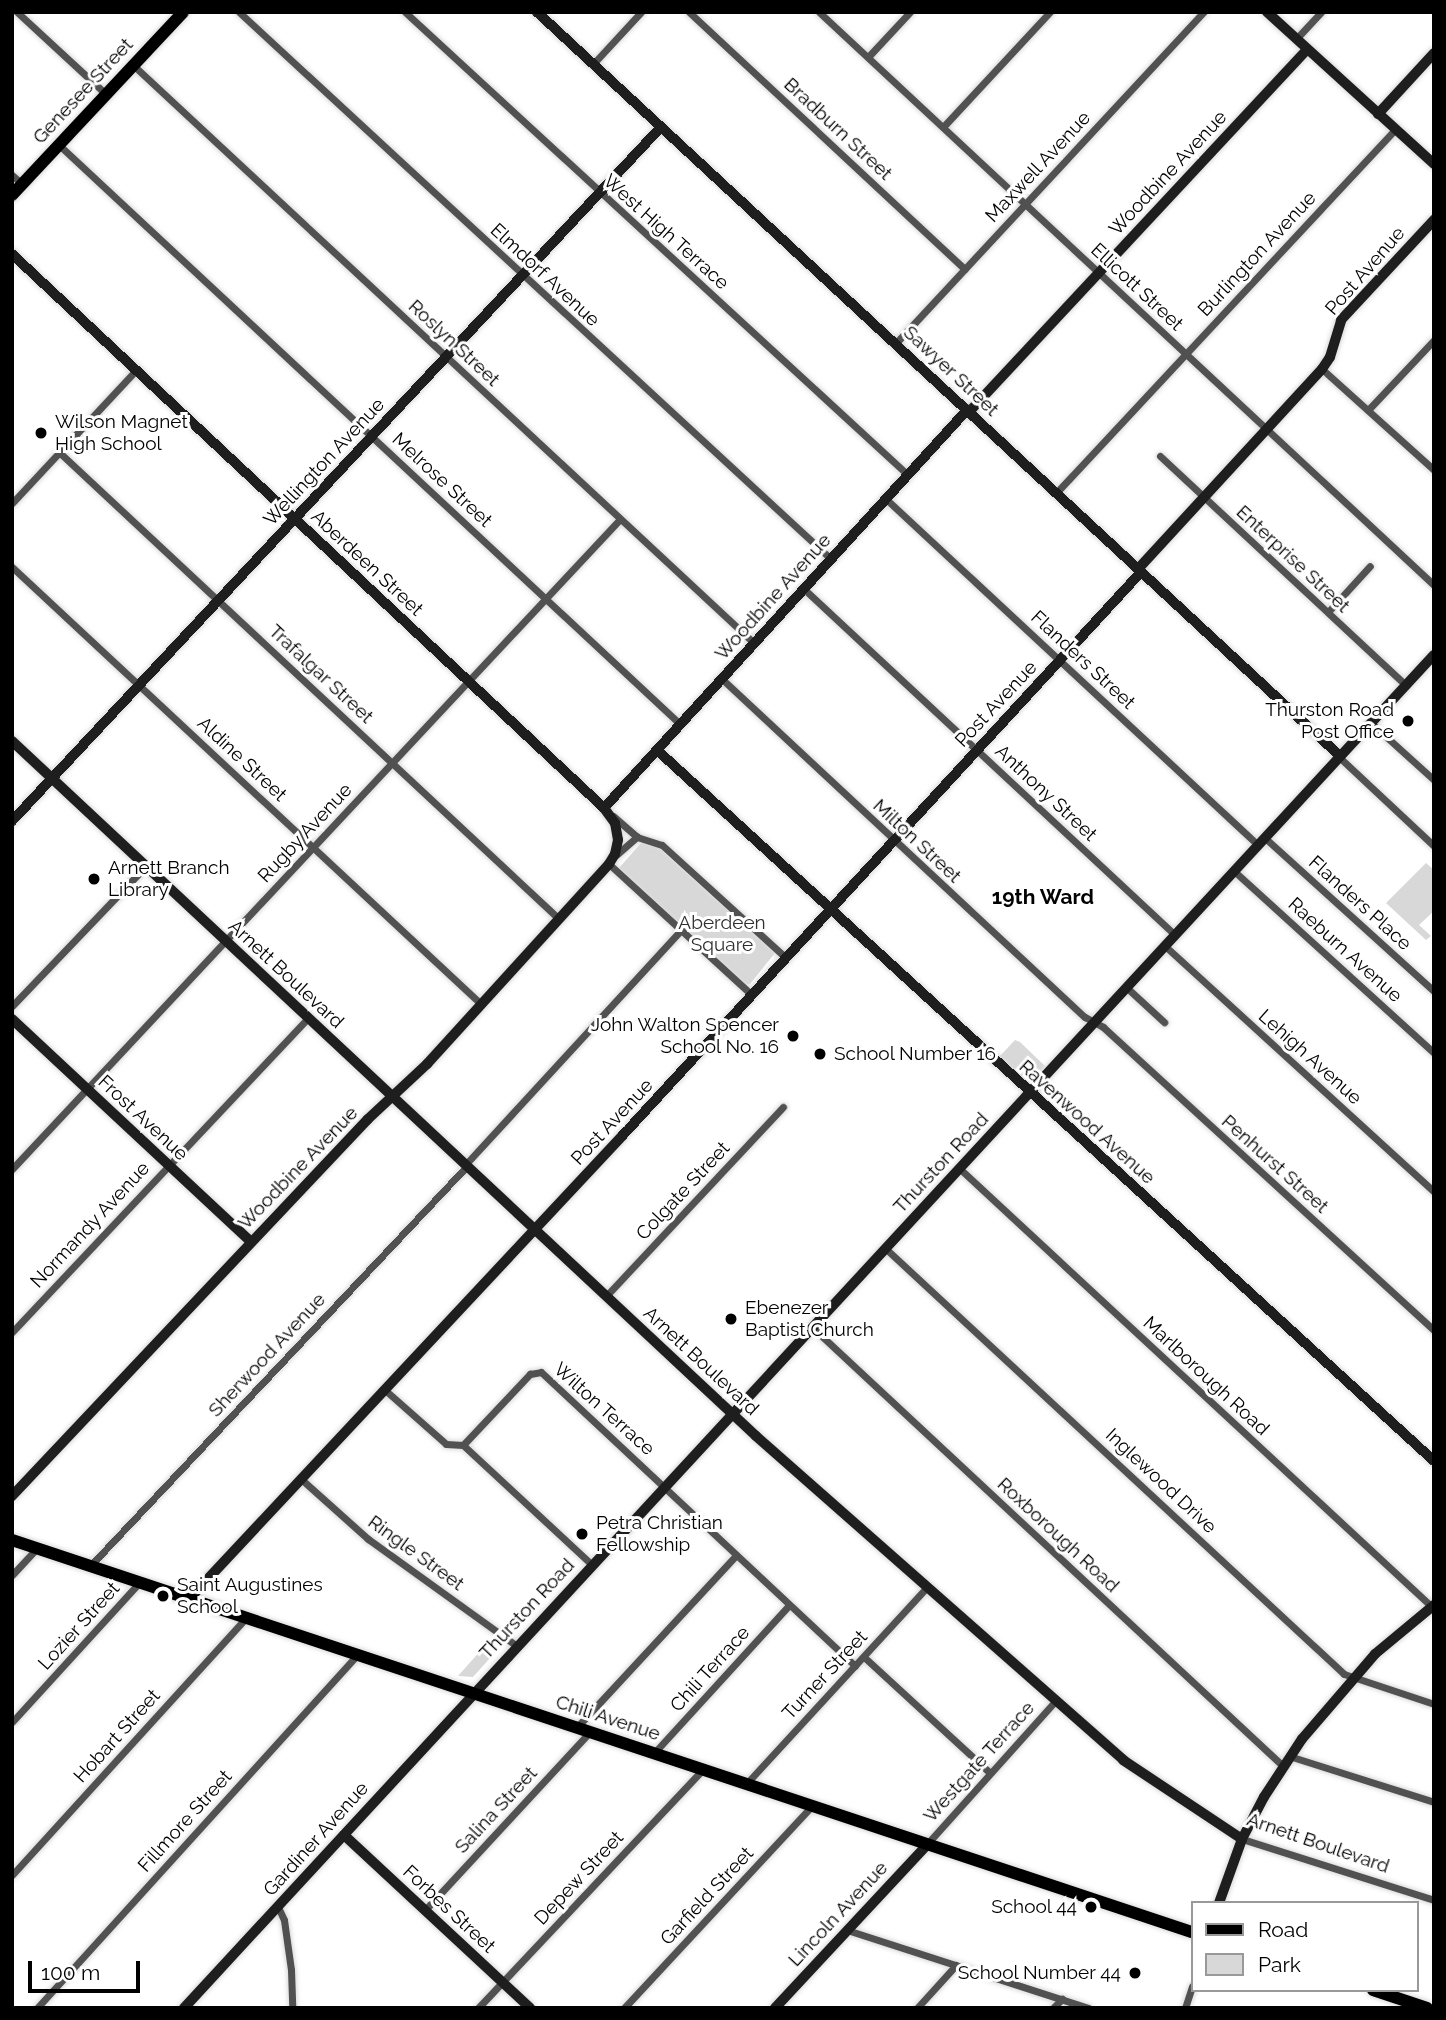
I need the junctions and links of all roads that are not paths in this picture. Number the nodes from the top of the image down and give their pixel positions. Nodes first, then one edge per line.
1 (183, 12) edge
2 (239, 12) edge
3 (405, 12) edge
4 (537, 12) edge
5 (641, 12) edge
6 (689, 12) edge
7 (819, 12) edge
8 (910, 12) edge
9 (1050, 12) edge
10 (1204, 12) edge
11 (1267, 12) edge
12 (1321, 12) edge
13 (14, 13) edge
14 (1296, 39) junction
15 (1307, 49) junction
16 (1434, 53) edge
17 (868, 57) junction
18 (593, 64) junction
19 (133, 65) junction
20 (106, 94) junction
21 (1378, 114) junction
22 (661, 127) junction
23 (943, 127) junction
24 (1395, 129) junction
25 (59, 145) junction
26 (1434, 164) edge
27 (12, 175) edge
28 (22, 184) junction
29 (600, 193) junction
30 (12, 195) edge
31 (1025, 204) junction
32 (1434, 220) edge
33 (12, 254) edge
34 (965, 269) junction
35 (1099, 273) junction
36 (523, 275) junction
37 (895, 344) junction
38 (1432, 345) edge
39 (1186, 354) junction
40 (446, 357) junction
41 (1322, 369) junction
42 (135, 371) junction
43 (1368, 410) junction
44 (968, 411) junction
45 (1266, 429) junction
46 (372, 438) junction
47 (60, 453) junction
48 (1160, 456) dead end
49 (1434, 470) edge
50 (908, 475) junction
51 (1056, 493) junction
52 (1202, 497) junction
53 (886, 499) junction
54 (12, 503) edge
55 (294, 519) junction
56 (620, 519) junction
57 (831, 559) junction
58 (1370, 566) dead end
59 (12, 567) edge
60 (1140, 570) junction
61 (1434, 585) edge
62 (804, 589) junction
63 (546, 597) junction
64 (218, 601) junction
65 (1328, 612) junction
66 (754, 643) junction
67 (1433, 657) edge
68 (1060, 660) junction
69 (722, 679) junction
70 (468, 680) junction
71 (139, 685) junction
72 (1406, 685) junction
73 (1371, 723) junction
74 (680, 724) junction
75 (12, 741) edge
76 (657, 750) junction
77 (977, 750) junction
78 (1340, 757) junction
79 (393, 762) junction
80 (52, 779) junction
81 (1434, 779) edge
82 (606, 809) junction
83 (12, 821) edge
84 (637, 837) junction
85 (893, 840) junction
86 (1262, 841) junction
87 (314, 846) junction
88 (1434, 846) edge
89 (610, 862) junction
90 (146, 866) junction
91 (1234, 871) junction
92 (830, 910) junction
93 (559, 919) junction
94 (681, 930) junction
95 (1175, 935) junction
96 (225, 940) junction
97 (1165, 946) junction
98 (786, 958) junction
99 (1126, 987) junction
100 (1434, 991) edge
101 (752, 995) junction
102 (481, 1004) junction
103 (12, 1006) edge
104 (308, 1018) junction
105 (12, 1019) edge
106 (1094, 1023) junction
107 (1164, 1023) dead end
108 (1434, 1053) edge
109 (87, 1089) junction
110 (1030, 1092) junction
111 (392, 1097) junction
112 (783, 1107) dead end
113 (168, 1164) junction
114 (466, 1166) junction
115 (959, 1168) junction
116 (12, 1169) edge
117 (1434, 1192) edge
118 (535, 1230) junction
119 (251, 1242) junction
120 (886, 1248) junction
121 (606, 1296) junction
122 (812, 1327) junction
123 (1434, 1330) edge
124 (12, 1332) edge
125 (385, 1390) junction
126 (731, 1413) junction
127 (463, 1445) junction
128 (1434, 1461) edge
129 (301, 1479) junction
130 (664, 1487) junction
131 (12, 1496) edge
132 (12, 1540) edge
133 (37, 1548) junction
134 (736, 1555) junction
135 (592, 1565) junction
136 (90, 1566) junction
137 (12, 1575) edge
138 (140, 1582) junction
139 (928, 1587) junction
140 (189, 1599) junction
141 (789, 1605) junction
142 (1433, 1606) edge
143 (246, 1618) junction
144 (517, 1646) junction
145 (357, 1655) junction
146 (864, 1657) junction
147 (855, 1666) junction
148 (1352, 1678) junction
149 (472, 1693) junction
150 (1056, 1700) junction
151 (1434, 1704) edge
152 (12, 1722) edge
153 (583, 1730) junction
154 (654, 1754) junction
155 (1286, 1761) junction
156 (702, 1770) junction
157 (989, 1772) junction
158 (746, 1784) junction
159 (1434, 1802) edge
160 (812, 1806) junction
161 (344, 1835) junction
162 (1242, 1839) junction
163 (927, 1844) junction
164 (12, 1875) edge
165 (1434, 1900) edge
166 (1220, 1901) edge
167 (278, 1907) junction
168 (425, 1910) junction
169 (847, 1930) junction
170 (1190, 1931) edge
171 (956, 1965) junction
172 (502, 1982) junction
173 (1378, 1992) edge
174 (1062, 1999) junction
175 (1412, 2005) edge
176 (37, 2008) edge
177 (184, 2008) edge
178 (292, 2008) edge
179 (478, 2008) edge
180 (530, 2008) edge
181 (624, 2008) edge
182 (775, 2008) edge
183 (917, 2008) edge
184 (1054, 2008) edge
185 (1089, 2008) edge
186 (1427, 2008) edge

1 - 19 main road, Genesee Street
2 - 36 street, Elmdorf Avenue
3 - 29 street, West High Terrace
4 - 18 street, Sawyer Street
5 - 18 street
6 - 34 street, Bradburn Street
7 - 17 street, Ellicott Street
8 - 17 street
9 - 23 street
10 - 31 street, Maxwell Avenue
11 - 14 street
12 - 14 street
13 - 20 street
14 - 15 street
15 - 21 street
15 - 35 street, Woodbine Avenue
16 - 21 street
17 - 23 street, Ellicott Street
18 - 22 street, Sawyer Street
19 - 20 main road, Genesee Street
19 - 40 street, Roslyn Street
20 - 25 main road, Genesee Street
21 - 24 street
22 - 29 street, Wellington Avenue
22 - 37 street, Sawyer Street
23 - 31 street, Ellicott Street
24 - 26 street
24 - 39 street, Burlington Avenue
25 - 28 main road, Genesee Street
25 - 46 street, Melrose Street
27 - 28 street
28 - 30 main road, Genesee Street
29 - 36 street, Wellington Avenue
29 - 50 street, West High Terrace
31 - 34 street, Maxwell Avenue
31 - 35 street, Ellicott Street
32 - 41 street, Post Avenue
33 - 42 street, Aberdeen Street
34 - 37 street, Maxwell Avenue
35 - 39 street, Ellicott Street
35 - 44 street, Woodbine Avenue
36 - 40 street, Wellington Avenue
36 - 57 street, Elmdorf Avenue
37 - 44 street, Sawyer Street
38 - 43 street
39 - 45 street, Ellicott Street
39 - 51 street, Burlington Avenue
40 - 46 street, Wellington Avenue
40 - 56 street, Roslyn Street
41 - 43 street
41 - 45 street, Post Avenue
42 - 47 street
42 - 55 street, Aberdeen Street
43 - 49 street
44 - 50 street, Woodbine Avenue
44 - 51 street, Sawyer Street
45 - 52 street, Post Avenue
45 - 61 street, Ellicott Street
46 - 55 street, Wellington Avenue
46 - 63 street, Melrose Street
47 - 54 street
47 - 64 street, Trafalgar Street
48 - 52 street, Enterprise Street
50 - 53 street, Woodbine Avenue
51 - 60 street, Sawyer Street
52 - 60 street, Post Avenue
52 - 65 street, Enterprise Street
53 - 57 street, Woodbine Avenue
53 - 68 street, Flanders Street
55 - 64 street, Wellington Avenue
55 - 70 street, Aberdeen Street
56 - 63 street, Rugby Avenue
56 - 66 street, Roslyn Street
57 - 62 street, Woodbine Avenue
58 - 65 street
59 - 71 street, Aldine Street
60 - 68 street, Post Avenue
60 - 78 street, Sawyer Street
62 - 66 street, Woodbine Avenue
62 - 77 street, Anthony Street
63 - 70 street, Rugby Avenue
63 - 74 street, Melrose Street
64 - 71 street, Wellington Avenue
64 - 79 street, Trafalgar Street
65 - 72 street, Enterprise Street
66 - 69 street, Woodbine Avenue
67 - 72 street, Thurston Road
68 - 77 street, Post Avenue
68 - 86 street, Flanders Street
69 - 74 street, Woodbine Avenue
69 - 85 street, Milton Street
70 - 79 street, Rugby Avenue
70 - 82 street, Aberdeen Street
71 - 80 street, Wellington Avenue
71 - 87 street, Aldine Street
72 - 73 street, Thurston Road
73 - 78 street, Thurston Road
73 - 81 street
74 - 76 street, Woodbine Avenue
75 - 80 street, Arnett Boulevard
76 - 82 street, Woodbine Avenue
76 - 92 street, Ravenwood Avenue
77 - 85 street, Post Avenue
77 - 95 street, Anthony Street
78 - 86 street, Thurston Road
78 - 88 street
79 - 87 street, Rugby Avenue
79 - 93 street, Trafalgar Street
80 - 83 street, Wellington Avenue
80 - 90 street, Arnett Boulevard
82 - 84 street, Aberdeen Street
82 - 89 street
84 - 89 street
84 - 98 street, Aberdeen Street
85 - 92 street, Post Avenue
85 - 106 street, Milton Street
86 - 91 street, Thurston Road
86 - 100 street, Flanders Place
87 - 96 street, Rugby Avenue
87 - 102 street, Aldine Street
89 - 93 street, Woodbine Avenue
89 - 94 street
90 - 96 street, Arnett Boulevard
90 - 103 street
91 - 95 street, Thurston Road
91 - 108 street, Raeburn Avenue
92 - 98 street, Post Avenue
92 - 110 street, Ravenwood Avenue
93 - 102 street, Woodbine Avenue
94 - 101 street
94 - 114 street, Sherwood Avenue
95 - 97 street, Thurston Road
96 - 104 street, Arnett Boulevard
96 - 109 street, Rugby Avenue
97 - 99 street, Thurston Road
97 - 117 street, Lehigh Avenue
98 - 101 street, Post Avenue
99 - 106 street, Thurston Road
99 - 107 street
101 - 118 street, Post Avenue
102 - 111 street, Woodbine Avenue
104 - 111 street, Arnett Boulevard
104 - 113 street, Normandy Avenue
105 - 109 street, Frost Avenue
106 - 110 street, Thurston Road
106 - 123 street, Penhurst Street
109 - 113 street, Frost Avenue
109 - 116 street, Rugby Avenue
110 - 115 street, Thurston Road
110 - 128 street, Ravenwood Avenue
111 - 114 street, Arnett Boulevard
111 - 119 street, Woodbine Avenue
112 - 121 street, Colgate Street
113 - 119 street, Frost Avenue
113 - 124 street, Normandy Avenue
114 - 118 street, Arnett Boulevard
114 - 136 street, Sherwood Avenue
115 - 120 street, Thurston Road
115 - 142 street, Marlborough Road
118 - 121 street, Arnett Boulevard
118 - 125 street, Post Avenue
119 - 131 street, Woodbine Avenue
120 - 122 street, Thurston Road
120 - 148 street, Inglewood Drive
121 - 126 street, Arnett Boulevard
122 - 126 street, Thurston Road
122 - 155 street, Roxborough Road
125 - 127 street
125 - 129 street, Post Avenue
126 - 130 street, Thurston Road
126 - 139 street, Arnett Boulevard
127 - 130 street, Wilton Terrace
127 - 135 street
129 - 140 street, Post Avenue
129 - 144 street, Ringle Street
130 - 134 street
130 - 135 street, Thurston Road
132 - 133 main road, Chili Avenue
133 - 136 main road, Chili Avenue
133 - 137 street
134 - 141 street
134 - 153 street, Salina Street
135 - 144 street, Thurston Road
136 - 138 main road, Chili Avenue
138 - 140 main road, Chili Avenue
138 - 152 street, Lozier Street
139 - 146 street, Turner Street
139 - 150 street, Arnett Boulevard
140 - 143 main road, Chili Avenue
141 - 147 street
141 - 154 street, Chili Terrace
142 - 148 street
143 - 145 main road, Chili Avenue
143 - 164 street, Hobart Street
144 - 149 street, Thurston Road
145 - 149 main road, Chili Avenue
145 - 176 street, Fillmore Street
146 - 147 street, Turner Street
146 - 157 street
147 - 158 street, Turner Street
148 - 151 street, Inglewood Drive
148 - 155 street
149 - 153 main road, Chili Avenue
149 - 161 street, Gardiner Avenue
150 - 157 street, Westgate Terrace
150 - 162 street, Arnett Boulevard
153 - 154 main road, Chili Avenue
153 - 168 street, Salina Street
154 - 156 main road, Chili Avenue
155 - 159 street, Roxborough Road
155 - 162 street
156 - 158 main road, Chili Avenue
156 - 172 street, Depew Street
157 - 163 street, Westgate Terrace
158 - 160 main road, Chili Avenue
160 - 163 main road, Chili Avenue
160 - 181 street, Garfield Street
161 - 167 street, Gardiner Avenue
161 - 168 street, Forbes Street
162 - 165 street, Arnett Boulevard
162 - 166 street
163 - 169 street, Lincoln Avenue
163 - 170 main road, Chili Avenue
167 - 177 street, Gardiner Avenue
167 - 178 street
168 - 172 street, Forbes Street
169 - 171 street
169 - 182 street, Lincoln Avenue
171 - 174 street
171 - 183 street
172 - 179 street, Depew Street
172 - 180 street, Forbes Street
173 - 175 main road
174 - 184 street
174 - 185 street
175 - 186 main road

